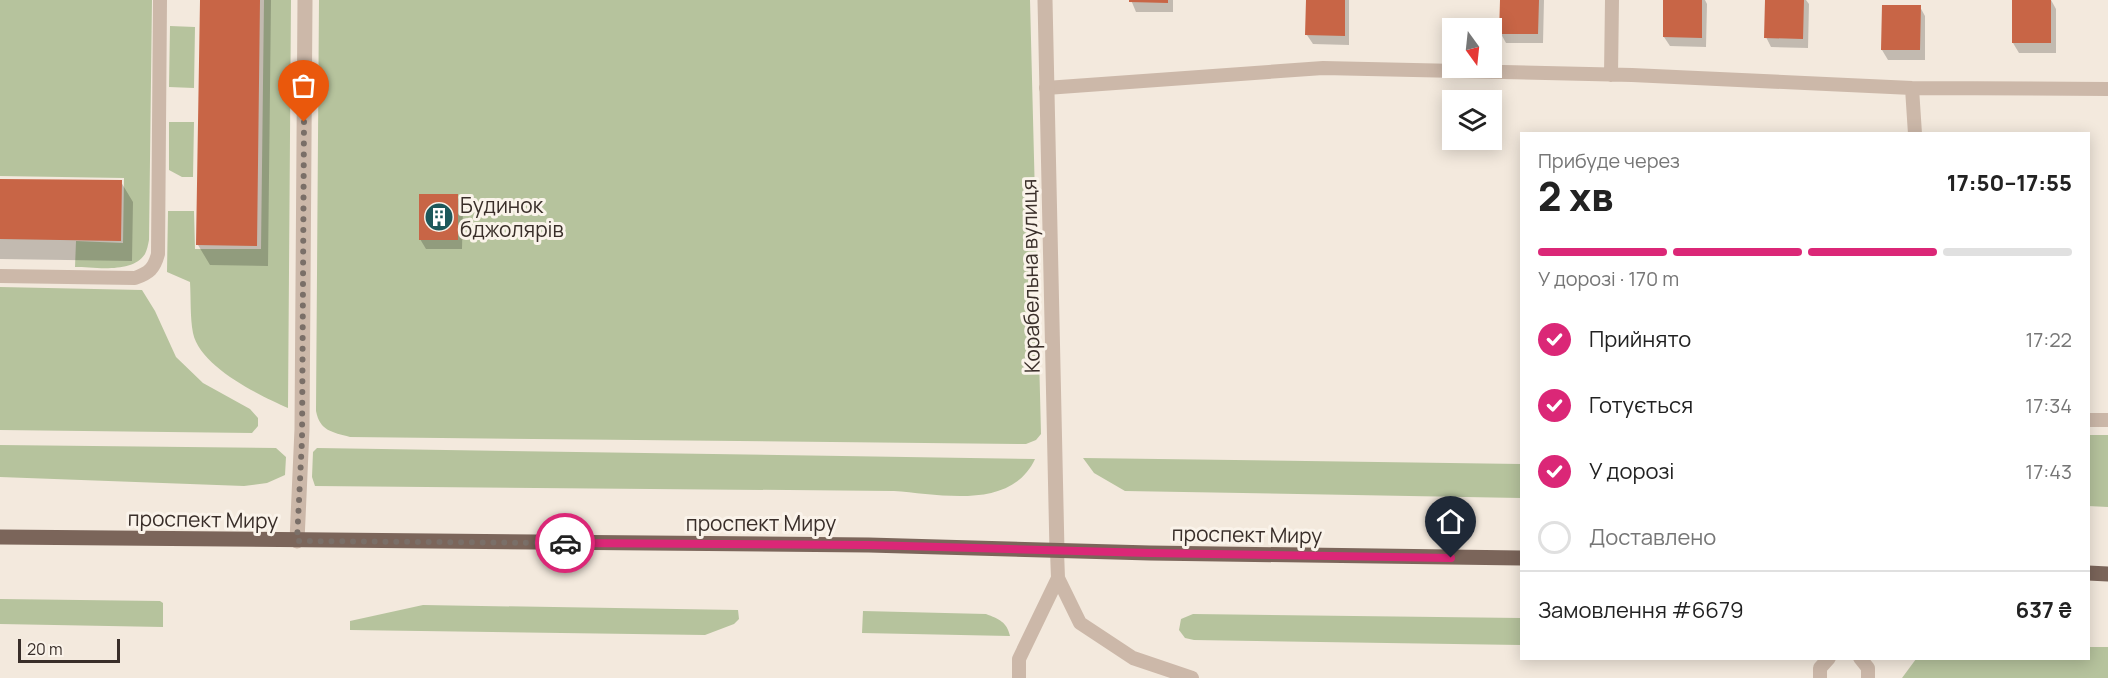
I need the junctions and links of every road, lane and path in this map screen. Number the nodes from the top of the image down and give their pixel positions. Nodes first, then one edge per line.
1 (160, 0) edge
2 (304, 0) edge
3 (1045, 0) edge
4 (1612, 0) edge
5 (1611, 75) junction
6 (1046, 88) junction
7 (1912, 88) junction
8 (2108, 89) edge
9 (1915, 132) edge
10 (0, 276) edge
11 (2090, 420) edge
12 (2108, 420) edge
13 (0, 537) edge
14 (297, 541) junction
15 (1058, 551) junction
16 (1520, 558) edge
17 (2090, 573) edge
18 (2108, 574) edge
19 (1058, 578) junction
20 (1827, 660) edge
21 (1862, 660) edge
22 (1018, 678) edge
23 (1192, 678) edge
24 (1820, 678) edge
25 (1868, 678) edge

1 - 10 lane
2 - 14 street
3 - 6 street, Корабельна вулиця
4 - 5 lane
5 - 6 lane
5 - 7 lane
6 - 15 street, Корабельна вулиця
7 - 8 lane
7 - 9 lane
11 - 12 lane
13 - 14 main road, проспект Миру
14 - 15 main road, проспект Миру
15 - 16 main road, проспект Миру
15 - 19 lane
17 - 18 main road
19 - 22 lane
19 - 23 lane
20 - 24 lane
21 - 25 lane

